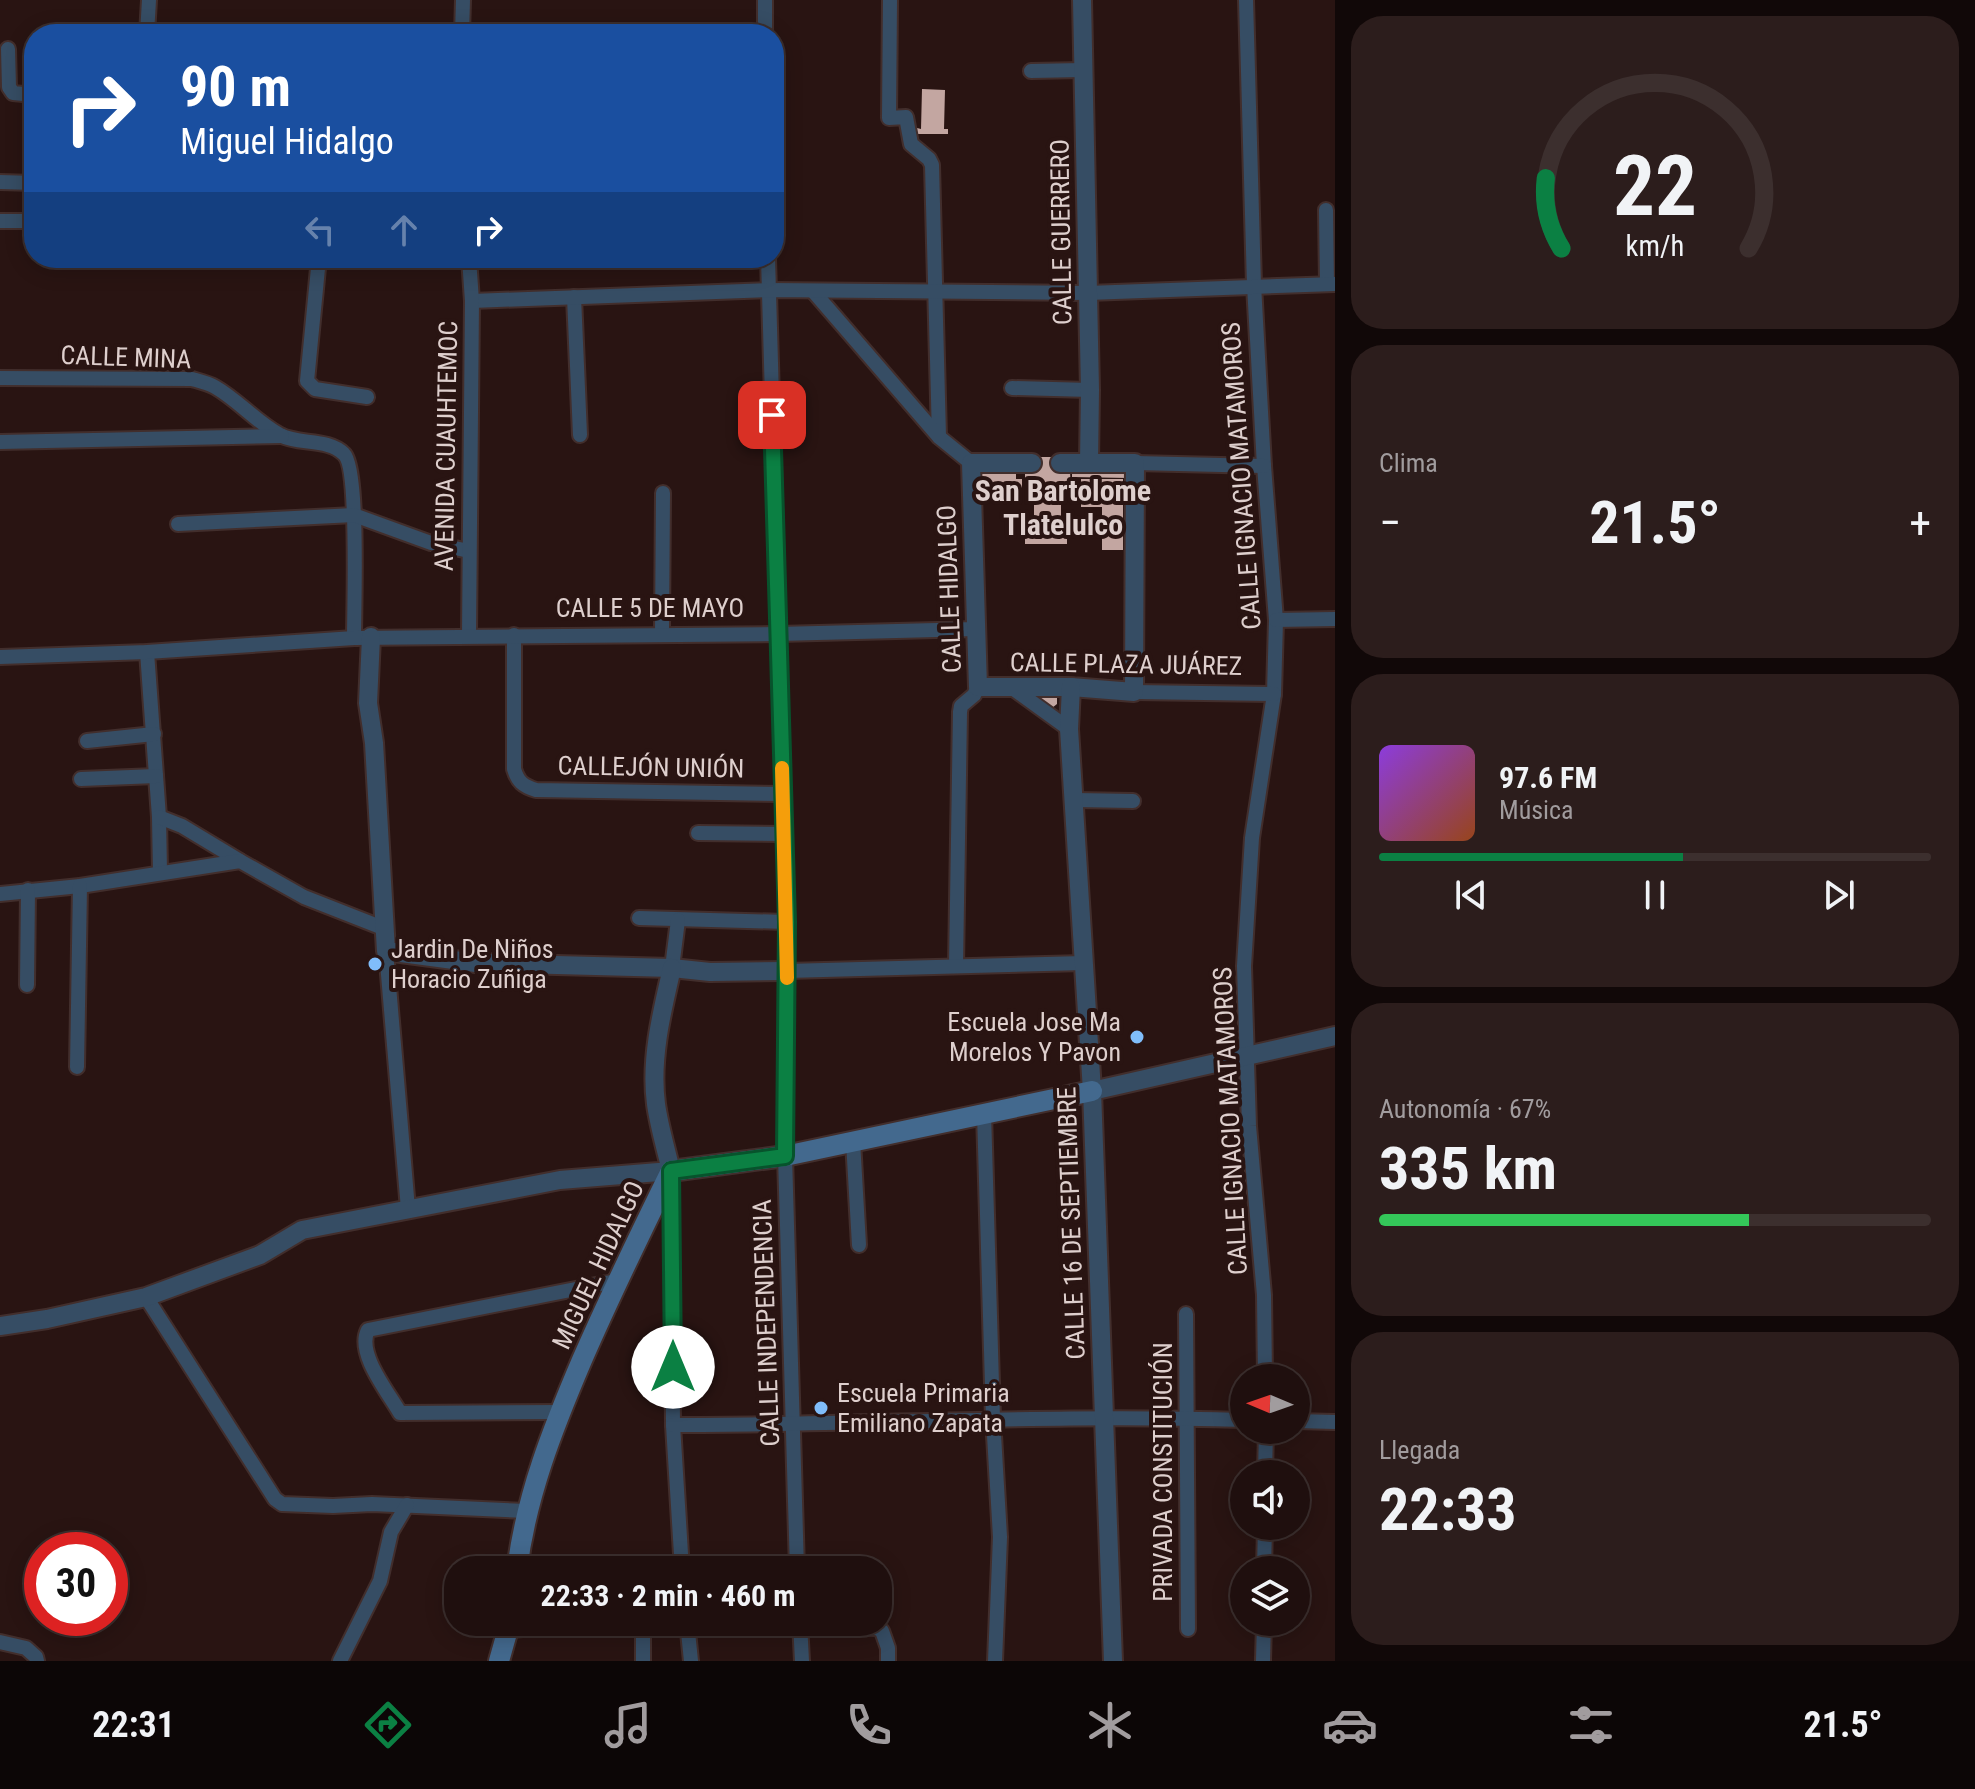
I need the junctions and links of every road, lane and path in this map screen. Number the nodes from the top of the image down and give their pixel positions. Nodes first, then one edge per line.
1 (149, 0) edge
2 (463, 0) edge
3 (765, 0) edge
4 (890, 0) edge
5 (1082, 0) edge
6 (1246, 0) edge
7 (148, 24) edge
8 (462, 24) edge
9 (765, 24) edge
10 (8, 49) dead end
11 (1083, 70) junction
12 (1031, 71) dead end
13 (24, 94) edge
14 (0, 182) edge
15 (24, 183) edge
16 (1326, 210) dead end
17 (0, 221) edge
18 (24, 221) edge
19 (318, 268) edge
20 (470, 268) edge
21 (768, 268) edge
22 (1331, 284) edge
23 (1254, 285) junction
24 (768, 290) junction
25 (813, 291) junction
26 (937, 291) junction
27 (1088, 293) junction
28 (574, 297) junction
29 (472, 301) junction
30 (0, 378) edge
31 (1012, 388) dead end
32 (1090, 390) junction
33 (367, 397) dead end
34 (580, 435) dead end
35 (282, 436) junction
36 (939, 437) junction
37 (0, 442) edge
38 (971, 463) junction
39 (1032, 463) dead end
40 (1060, 463) dead end
41 (1089, 463) junction
42 (1135, 463) junction
43 (1264, 466) junction
44 (663, 493) dead end
45 (354, 515) junction
46 (178, 524) dead end
47 (469, 551) junction
48 (1335, 619) edge
49 (1276, 620) junction
50 (976, 629) junction
51 (662, 633) junction
52 (778, 634) junction
53 (469, 635) junction
54 (514, 635) junction
55 (362, 638) junction
56 (147, 652) junction
57 (0, 657) edge
58 (978, 687) junction
59 (1011, 687) junction
60 (1071, 687) junction
61 (1134, 692) junction
62 (1274, 694) junction
63 (1069, 729) junction
64 (154, 734) junction
65 (87, 741) dead end
66 (156, 776) junction
67 (81, 779) dead end
68 (783, 794) junction
69 (1075, 800) junction
70 (1133, 801) dead end
71 (159, 817) junction
72 (698, 833) dead end
73 (784, 834) junction
74 (240, 861) junction
75 (160, 872) junction
76 (80, 886) junction
77 (28, 890) junction
78 (0, 894) edge
79 (639, 918) dead end
80 (678, 920) junction
81 (787, 922) junction
82 (383, 928) junction
83 (386, 951) junction
84 (1084, 963) junction
85 (956, 966) junction
86 (672, 968) junction
87 (787, 971) junction
88 (27, 985) dead end
89 (1335, 1036) edge
90 (1245, 1055) junction
91 (77, 1067) dead end
92 (1092, 1091) junction
93 (984, 1113) junction
94 (853, 1141) junction
95 (785, 1156) junction
96 (671, 1171) junction
97 (408, 1209) junction
98 (859, 1245) dead end
99 (616, 1281) junction
100 (146, 1297) junction
101 (1186, 1314) dead end
102 (0, 1326) edge
103 (1265, 1364) edge
104 (560, 1412) junction
105 (993, 1418) junction
106 (1104, 1418) junction
107 (1185, 1418) junction
108 (1230, 1420) edge
109 (1310, 1421) edge
110 (1335, 1422) edge
111 (673, 1425) junction
112 (793, 1425) junction
113 (407, 1505) junction
114 (527, 1511) junction
115 (519, 1556) edge
116 (681, 1556) edge
117 (797, 1556) edge
118 (1188, 1629) dead end
119 (507, 1636) edge
120 (643, 1636) edge
121 (688, 1636) edge
122 (801, 1636) edge
123 (883, 1636) edge
124 (1264, 1636) edge
125 (0, 1642) edge
126 (37, 1661) edge
127 (340, 1661) edge
128 (499, 1661) edge
129 (643, 1661) edge
130 (691, 1661) edge
131 (802, 1661) edge
132 (888, 1661) edge
133 (995, 1661) edge
134 (1113, 1661) edge
135 (1263, 1661) edge

1 - 7 street
2 - 8 street
3 - 9 street
4 - 26 street
5 - 11 street, CALLE GUERRERO
6 - 23 street, CALLE IGNACIO MATAMOROS
10 - 13 street
11 - 12 street
11 - 27 street, CALLE GUERRERO
14 - 15 street
16 - 22 street
17 - 18 street
19 - 33 street
20 - 29 street, AVENIDA CUAUHTEMOC
21 - 24 street, CALLE INDEPENDENCIA
22 - 23 street
23 - 27 street
23 - 43 street, CALLE IGNACIO MATAMOROS
24 - 25 street
24 - 28 street
24 - 52 street, CALLE INDEPENDENCIA
25 - 26 street
25 - 36 street
26 - 27 street
26 - 36 street
27 - 32 street, CALLE GUERRERO
28 - 29 street
28 - 34 street
29 - 47 street, AVENIDA CUAUHTEMOC
30 - 35 street, CALLE MINA
31 - 32 street
32 - 41 street, CALLE GUERRERO
35 - 37 street, CALLE MINA
35 - 45 street, CALLE MINA
36 - 38 street
38 - 39 street
38 - 50 street, CALLE HIDALGO
40 - 41 street
41 - 42 street
42 - 43 street
42 - 61 street
43 - 49 street, CALLE IGNACIO MATAMOROS
44 - 51 street
45 - 46 street
45 - 47 street
45 - 55 street
47 - 53 street, AVENIDA CUAUHTEMOC
48 - 49 street
49 - 62 street, CALLE IGNACIO MATAMOROS
50 - 52 street, CALLE 5 DE MAYO
50 - 58 street, CALLE HIDALGO
51 - 52 street, CALLE 5 DE MAYO
51 - 54 street, CALLE 5 DE MAYO
52 - 68 street, CALLE INDEPENDENCIA
53 - 54 street, CALLE 5 DE MAYO
53 - 55 street, CALLE 5 DE MAYO
54 - 68 street, CALLEJÓN UNIÓN
55 - 56 street, CALLE 5 DE MAYO
55 - 82 street
56 - 57 street, CALLE 5 DE MAYO
56 - 64 street
58 - 59 street, CALLE PLAZA JUÁREZ
58 - 85 street, CALLE HIDALGO
59 - 60 street, CALLE PLAZA JUÁREZ
59 - 63 street
60 - 61 street, CALLE PLAZA JUÁREZ
60 - 63 street, CALLE 16 DE SEPTIEMBRE
61 - 62 street, CALLE PLAZA JUÁREZ
62 - 90 street, CALLE IGNACIO MATAMOROS
63 - 69 street, CALLE 16 DE SEPTIEMBRE
64 - 65 street
64 - 66 street
66 - 67 street
66 - 71 street
68 - 73 street, CALLE INDEPENDENCIA
69 - 70 street
69 - 84 street, CALLE 16 DE SEPTIEMBRE
71 - 74 street
71 - 75 street
72 - 73 street
73 - 81 street, CALLE INDEPENDENCIA
74 - 75 street
74 - 82 street
75 - 76 street
76 - 77 street
76 - 91 street
77 - 78 street
77 - 88 street
79 - 80 street
80 - 81 street
80 - 86 street
81 - 87 street, CALLE INDEPENDENCIA
82 - 83 street
83 - 86 street
83 - 97 street
84 - 85 street
84 - 92 street, CALLE 16 DE SEPTIEMBRE
85 - 87 street
86 - 87 street
86 - 96 street
87 - 95 street, CALLE INDEPENDENCIA
89 - 90 street, MIGUEL HIDALGO
90 - 92 street, MIGUEL HIDALGO
90 - 103 street, CALLE IGNACIO MATAMOROS
92 - 93 main road, MIGUEL HIDALGO
92 - 106 street, CALLE 16 DE SEPTIEMBRE
93 - 94 main road, MIGUEL HIDALGO
93 - 105 street
94 - 95 main road, MIGUEL HIDALGO
94 - 98 street
95 - 96 main road, MIGUEL HIDALGO
95 - 112 street, CALLE INDEPENDENCIA
96 - 97 street
96 - 99 main road, MIGUEL HIDALGO
96 - 111 street
97 - 100 street
99 - 104 main road, MIGUEL HIDALGO
99 - 104 street
100 - 102 street
100 - 113 street
101 - 107 street, PRIVADA CONSTITUCIÓN
104 - 114 main road, MIGUEL HIDALGO
105 - 106 street
105 - 112 street
105 - 133 street
106 - 107 street
106 - 134 street, CALLE 16 DE SEPTIEMBRE
107 - 108 street
107 - 118 street, PRIVADA CONSTITUCIÓN
109 - 110 street
111 - 112 street
111 - 116 street
112 - 117 street, CALLE INDEPENDENCIA
113 - 114 street
113 - 127 street
114 - 115 main road, MIGUEL HIDALGO
119 - 128 main road
120 - 129 street
121 - 130 street
122 - 131 street
123 - 132 street
124 - 135 street
125 - 126 street

